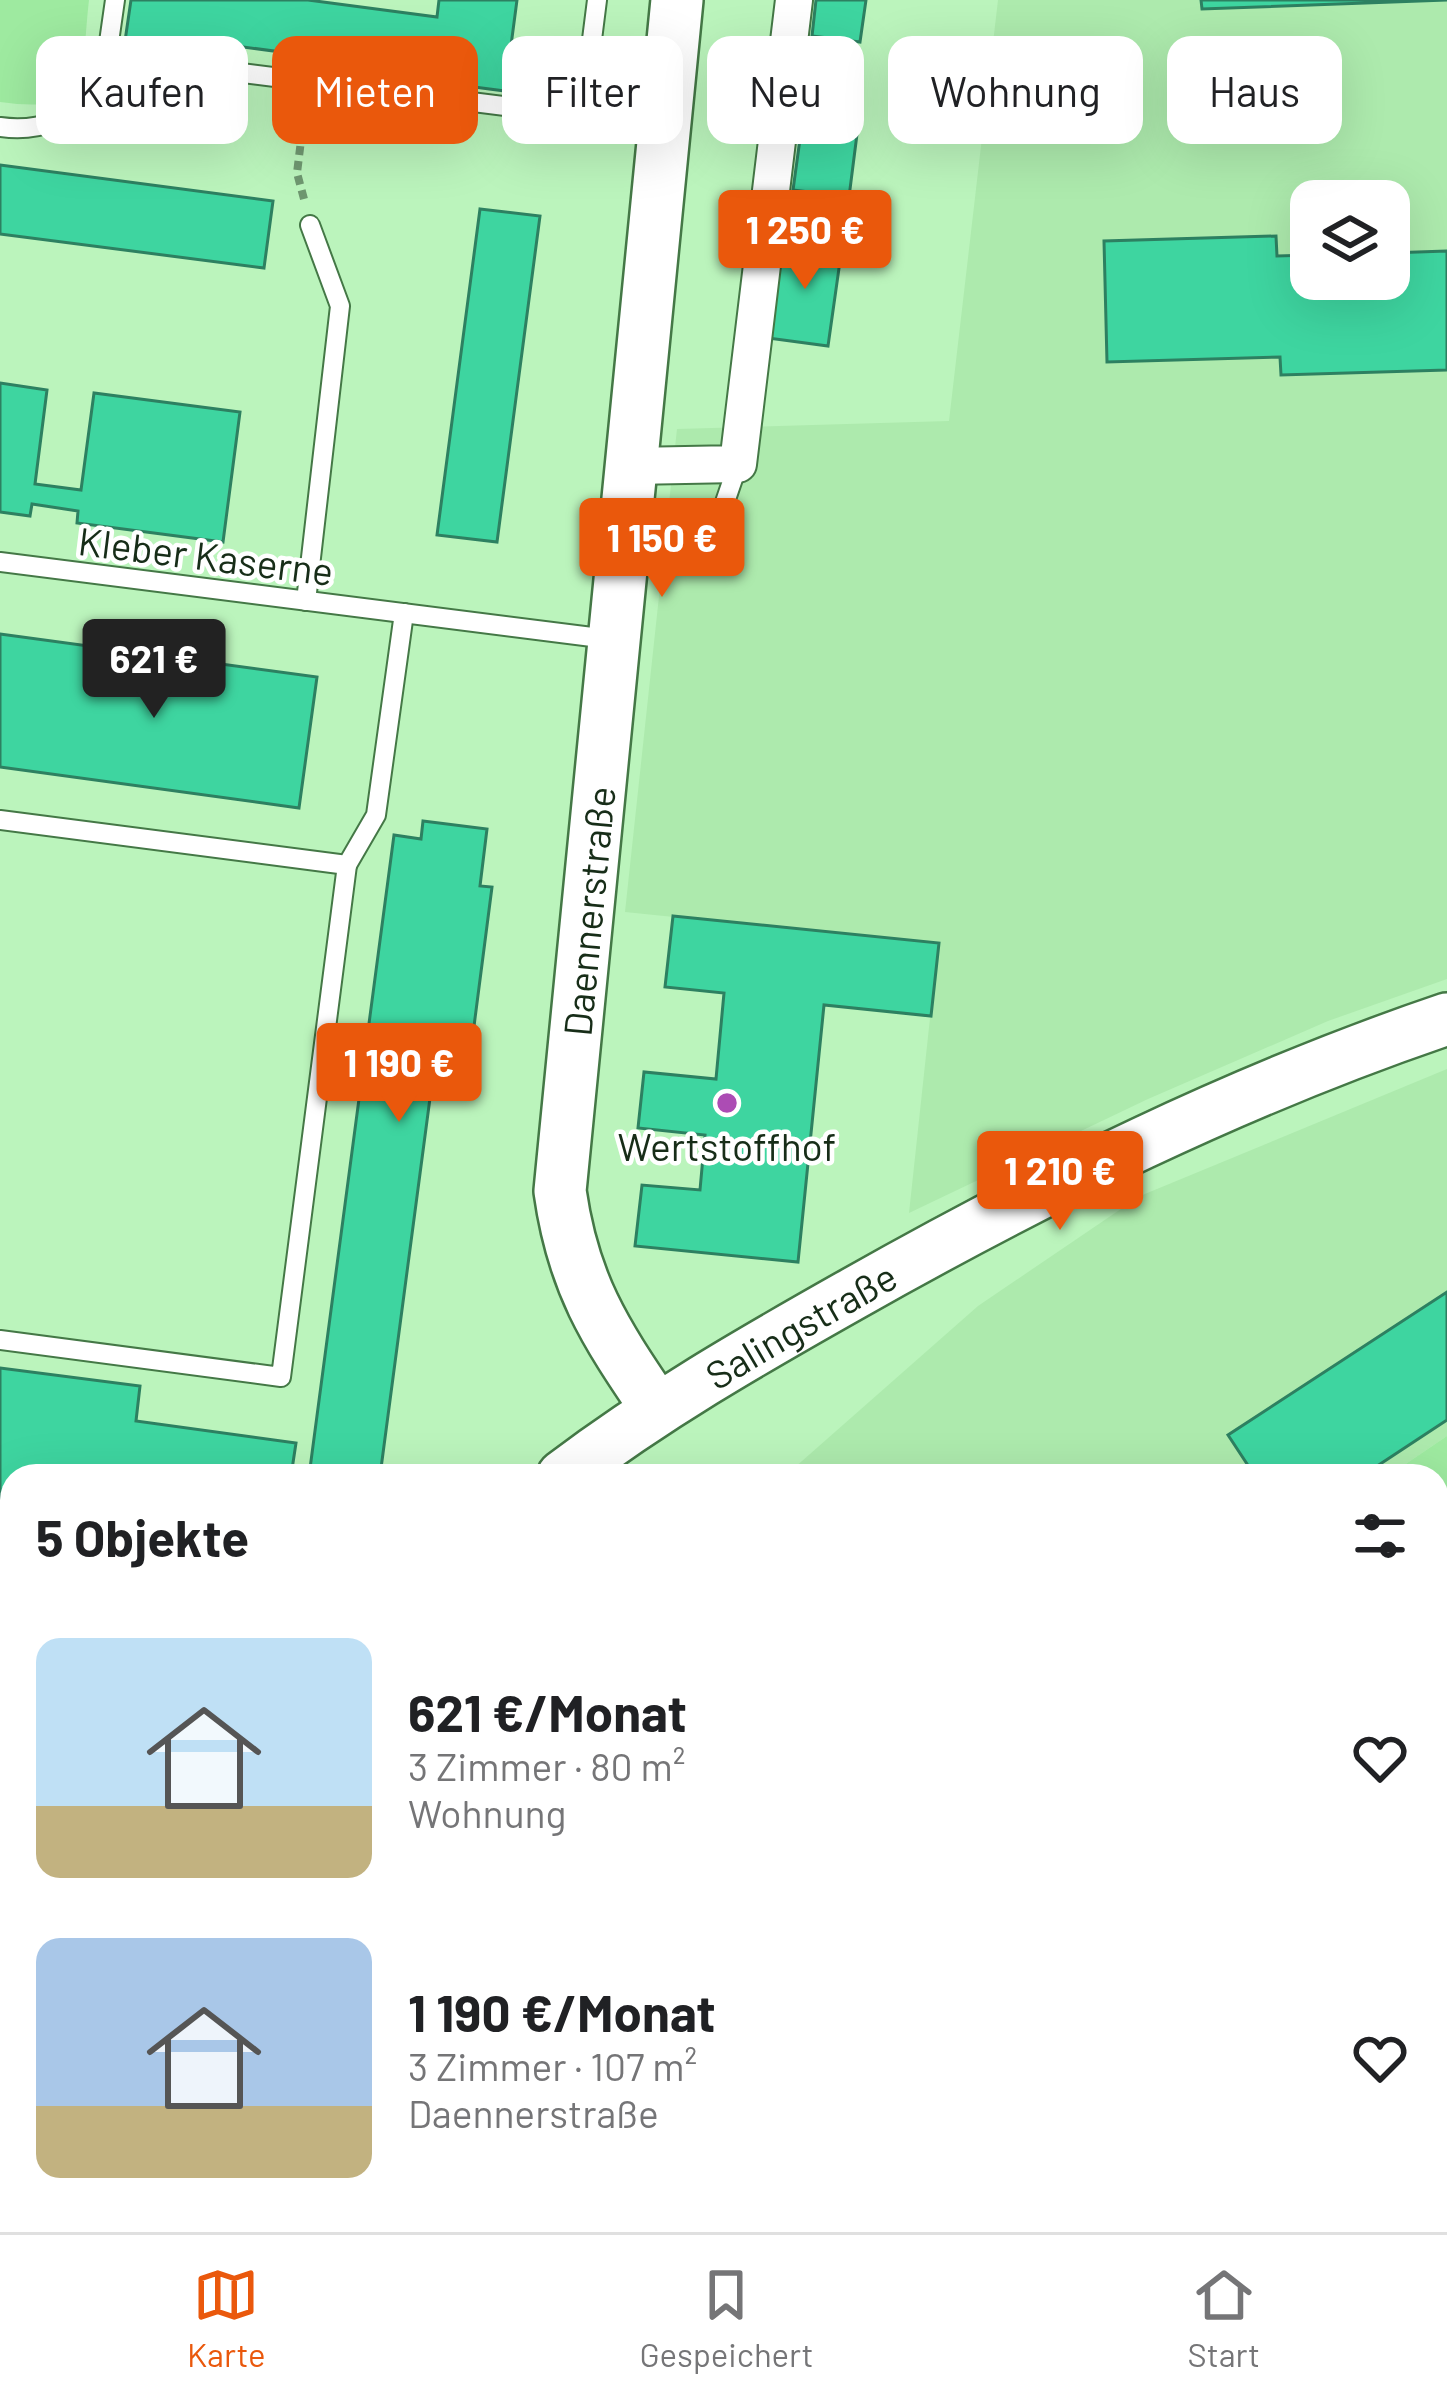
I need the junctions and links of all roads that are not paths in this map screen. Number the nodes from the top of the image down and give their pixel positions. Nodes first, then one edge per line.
1 (115, 0) edge
2 (598, 0) edge
3 (677, 0) edge
4 (794, 0) edge
5 (110, 36) edge
6 (248, 74) edge
7 (0, 127) edge
8 (36, 128) edge
9 (310, 225) road end
10 (738, 464) junction
11 (632, 466) junction
12 (723, 508) dead end
13 (0, 562) edge
14 (306, 601) junction
15 (404, 613) junction
16 (614, 639) junction
17 (0, 820) edge
18 (347, 865) junction
19 (1447, 1018) edge
20 (0, 1340) edge
21 (656, 1406) junction
22 (579, 1464) edge

1 - 5 lane
2 - 6 lane
3 - 11 street, Daennerstraße
4 - 10 street
7 - 8 lane
9 - 14 lane
10 - 11 street
10 - 12 lane
11 - 16 street, Daennerstraße
13 - 14 lane, Kleber Kaserne
14 - 15 lane, Kleber Kaserne
15 - 16 lane, Kleber Kaserne
15 - 18 lane
16 - 21 street, Daennerstraße
17 - 18 lane
18 - 20 lane
19 - 21 street, Salingstraße
21 - 22 street, Salingstraße

